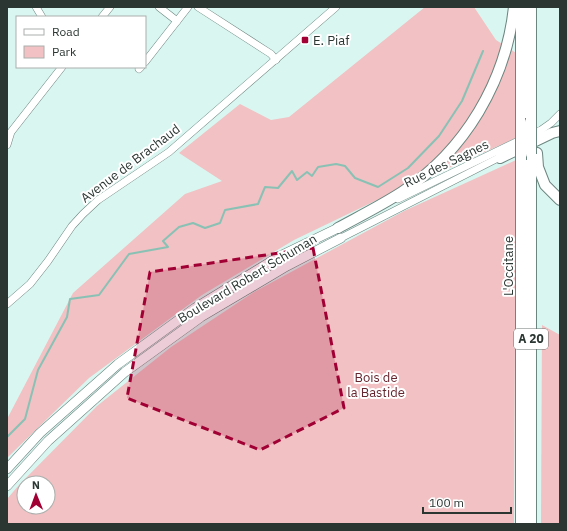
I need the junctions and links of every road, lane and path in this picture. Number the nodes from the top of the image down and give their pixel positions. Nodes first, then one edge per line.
1 (36, 7) edge
2 (110, 7) edge
3 (159, 7) edge
4 (188, 7) edge
5 (198, 7) edge
6 (514, 7) edge
7 (521, 7) edge
8 (532, 7) edge
9 (331, 8) edge
10 (41, 16) edge
11 (103, 16) edge
12 (177, 20) junction
13 (276, 60) junction
14 (146, 61) edge
15 (61, 68) edge
16 (560, 114) edge
17 (560, 120) edge
18 (9, 131) edge
19 (560, 131) edge
20 (7, 145) edge
21 (534, 153) junction
22 (500, 158) junction
23 (560, 200) edge
24 (338, 228) junction
25 (341, 238) joint
26 (7, 304) edge
27 (7, 469) edge
28 (7, 486) edge
29 (521, 524) edge
30 (531, 524) edge

1 - 10 street
2 - 11 street
3 - 12 street
4 - 12 street
5 - 13 street
6 - 24 highway
7 - 29 highway, L'Occitane / A 20, bridge
8 - 21 highway, L'Occitane / A 20, bridge
9 - 13 street, Avenue de Brachaud
12 - 14 street
13 - 26 street, Avenue de Brachaud
15 - 18 street
16 - 24 street, Rue des Sagnes
17 - 22 street, Rue des Sagnes
18 - 20 street
19 - 22 highway
21 - 23 highway
21 - 30 highway, L'Occitane / A 20
22 - 25 street, Rue des Sagnes
24 - 27 main road, Boulevard Robert Schuman
25 - 28 main road, Boulevard Robert Schuman

